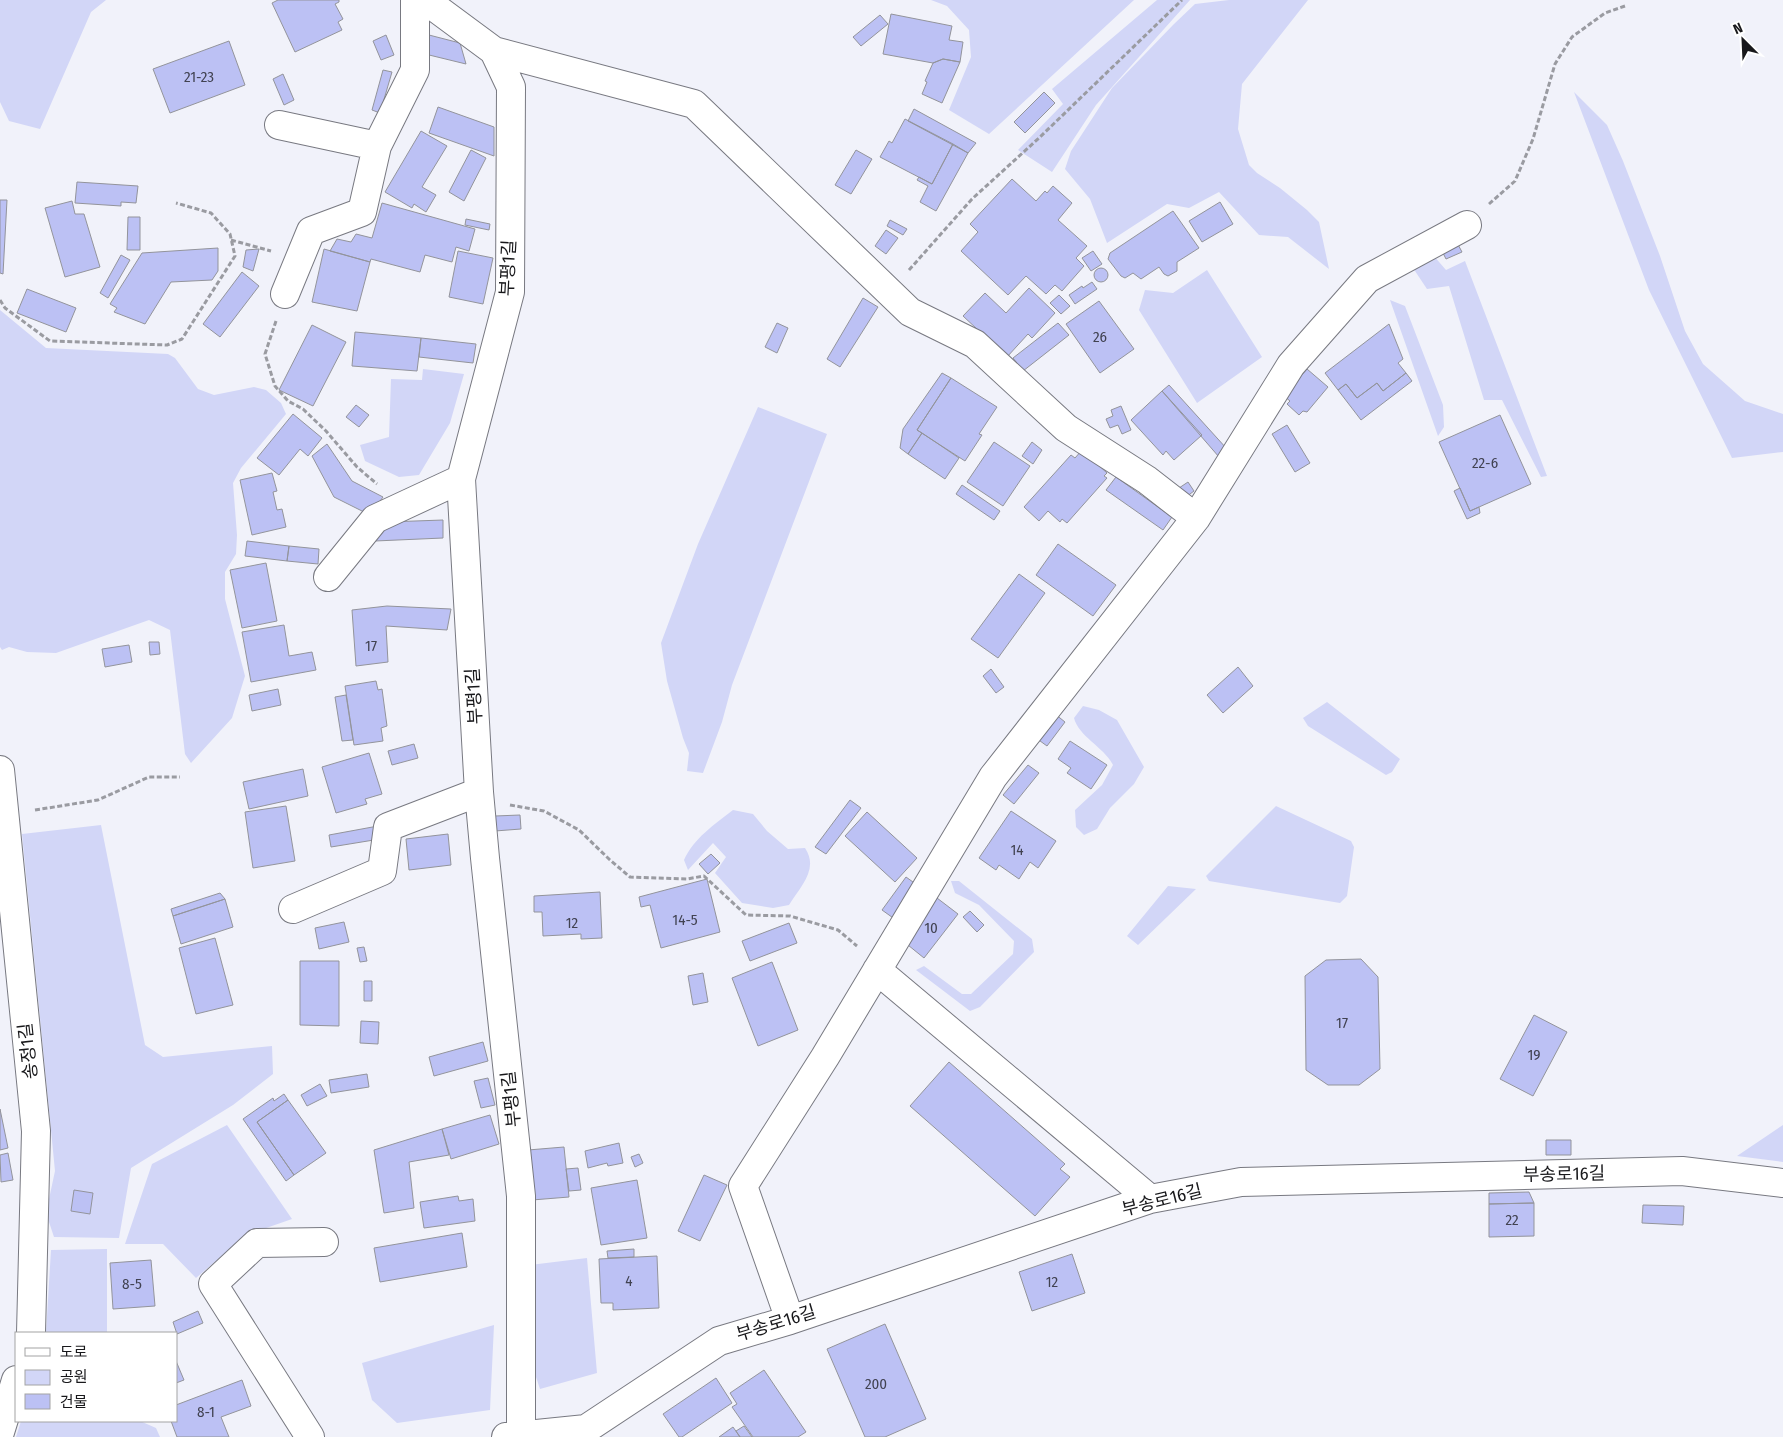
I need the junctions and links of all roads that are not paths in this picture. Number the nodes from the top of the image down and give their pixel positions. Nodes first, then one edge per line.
1 (415, 0) edge
2 (425, 0) edge
3 (494, 51) junction
4 (279, 125) dead end
5 (377, 146) junction
6 (1467, 225) road end
7 (285, 294) road end
8 (461, 479) junction
9 (1196, 518) junction
10 (328, 576) dead end
11 (0, 770) edge
12 (480, 796) junction
13 (293, 909) dead end
14 (879, 967) junction
15 (1783, 1183) edge
16 (1150, 1199) junction
17 (324, 1242) dead end
18 (790, 1320) junction
19 (31, 1332) edge
20 (15, 1383) edge
21 (0, 1432) edge
22 (589, 1433) edge
23 (514, 1436) edge
24 (310, 1437) edge

1 - 5 street
2 - 3 street, 부평1길
3 - 8 street, 부평1길
3 - 9 street
4 - 5 street
5 - 7 street
6 - 9 street
8 - 10 street
8 - 12 street, 부평1길
9 - 14 street
11 - 19 street, 송정1길
12 - 13 street
12 - 23 street, 부평1길
14 - 16 street
14 - 18 street
15 - 16 street, 부송로16길
16 - 18 street, 부송로16길
17 - 24 street
18 - 22 street, 부송로16길
20 - 21 street
22 - 23 street

